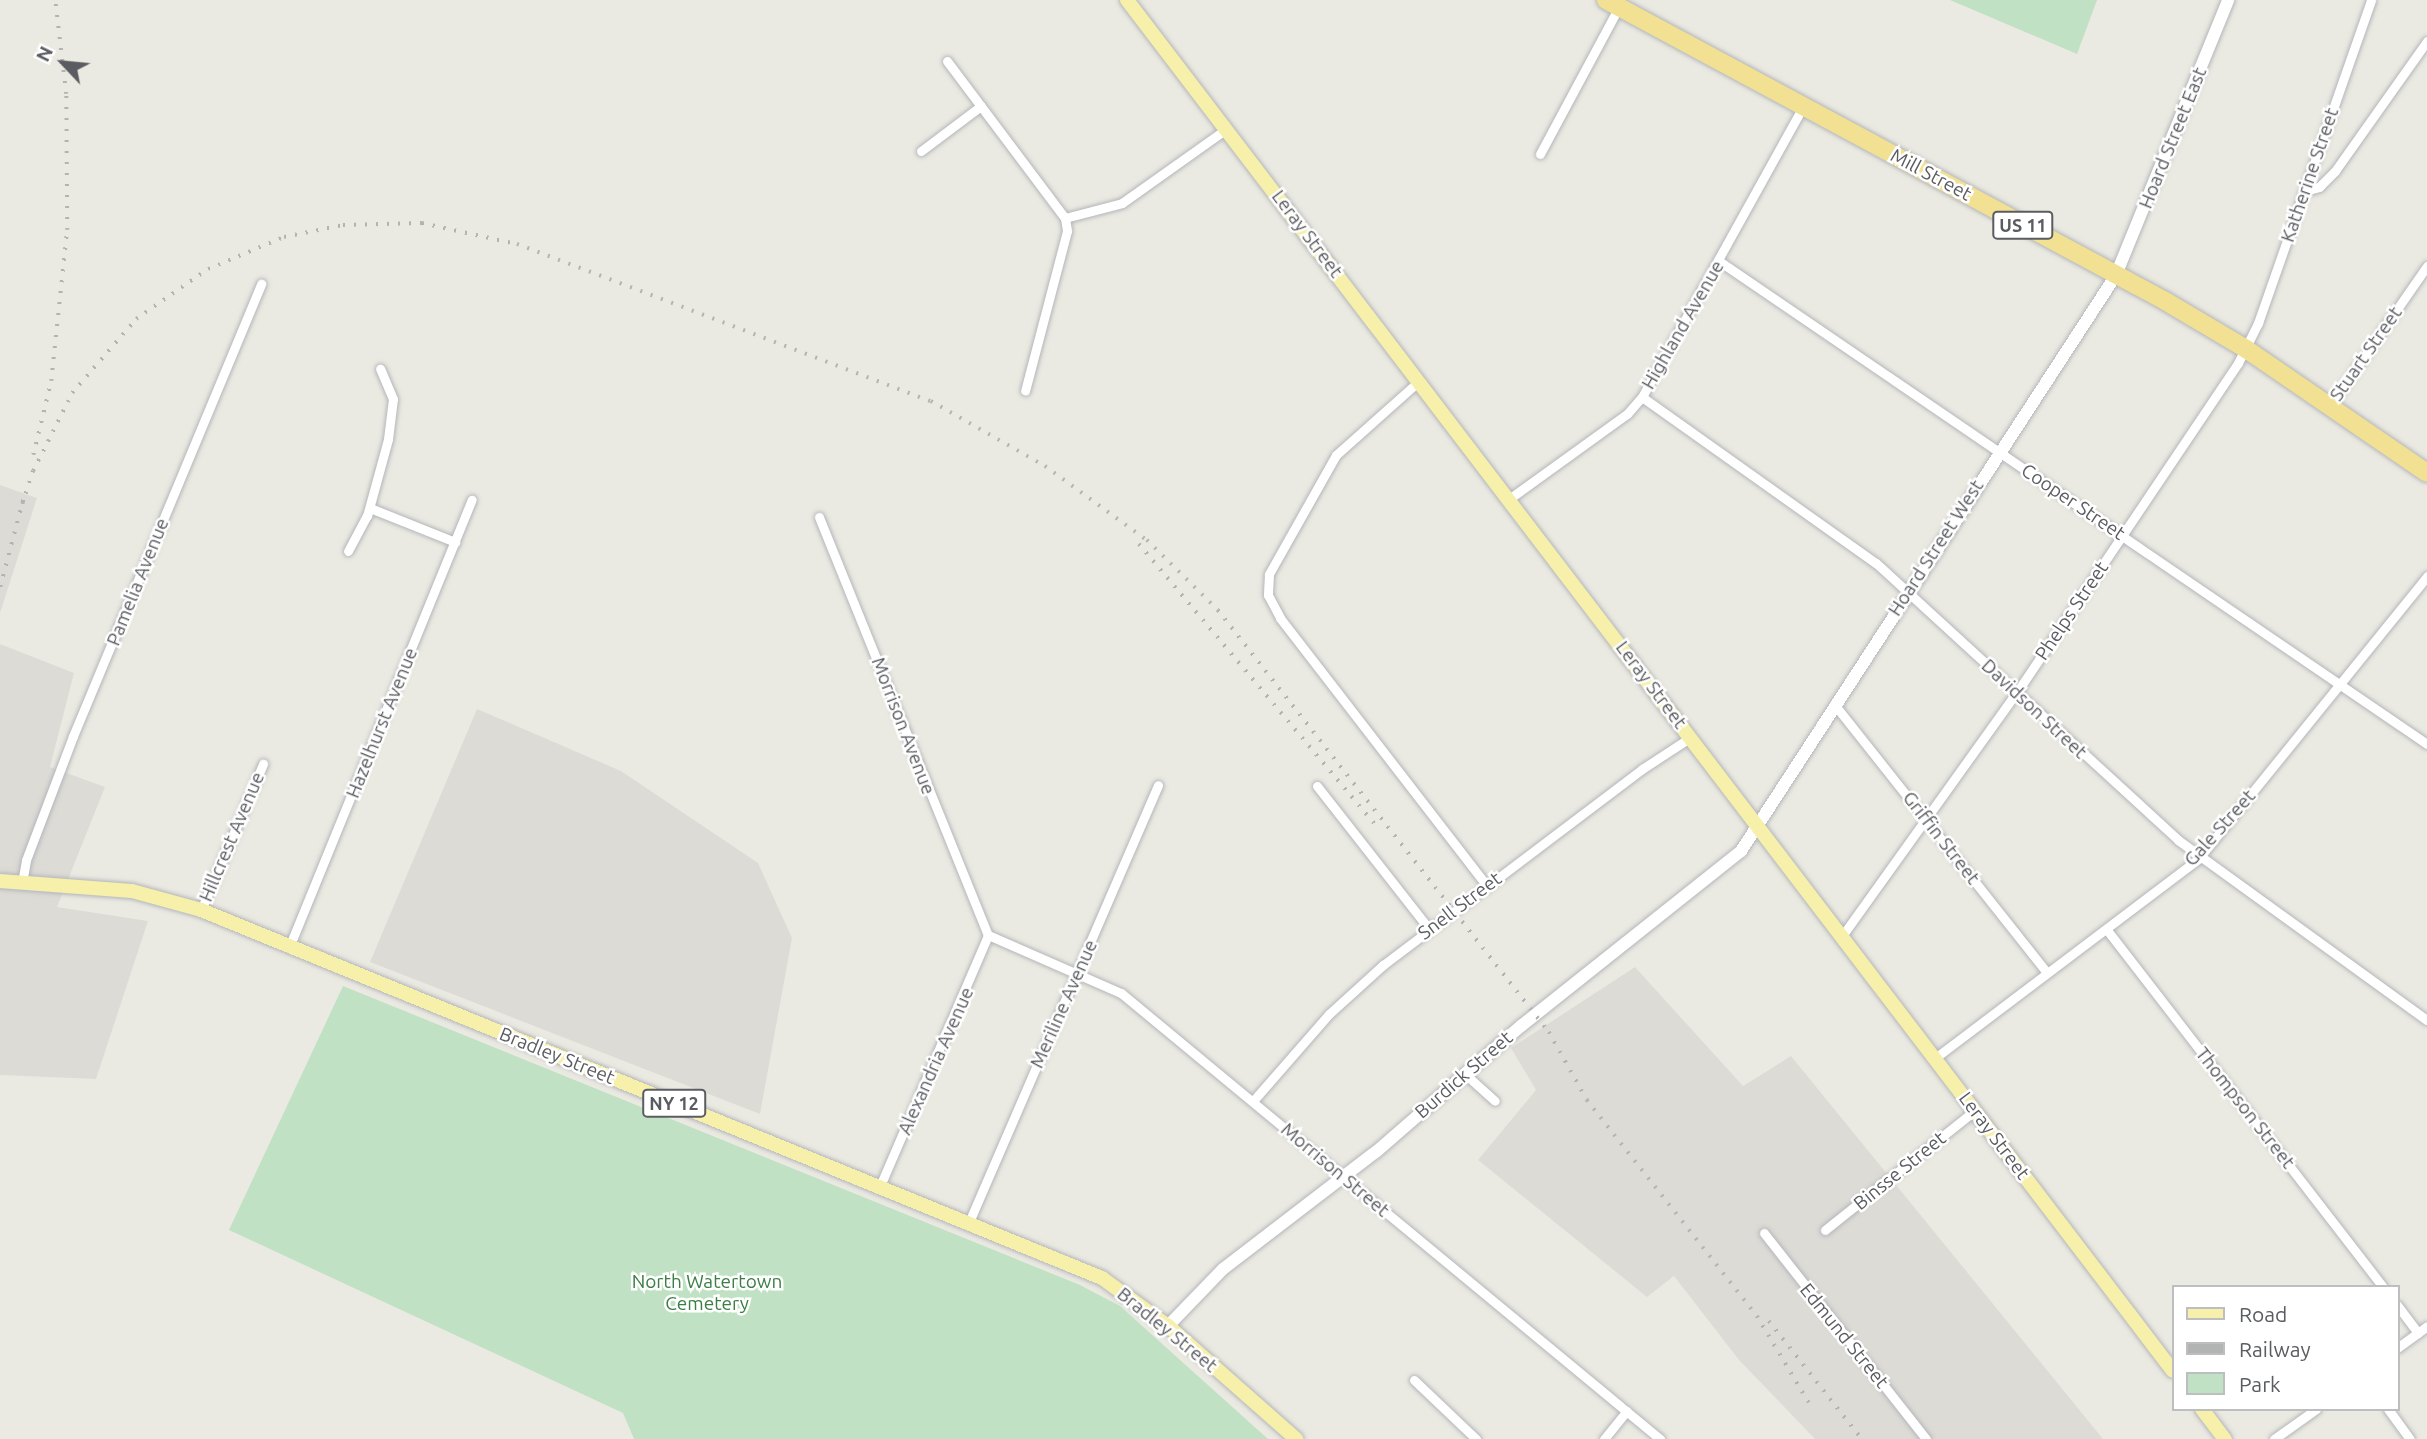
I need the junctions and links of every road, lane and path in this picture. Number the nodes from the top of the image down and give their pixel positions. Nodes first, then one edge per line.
1 (1127, 0) edge
2 (2228, 0) edge
3 (2371, 0) edge
4 (1615, 2) edge
5 (2427, 41) edge
6 (947, 61) dead end
7 (981, 106) junction
8 (1803, 106) junction
9 (1226, 129) junction
10 (920, 151) dead end
11 (1540, 154) dead end
12 (2305, 191) junction
13 (1065, 218) junction
14 (1719, 261) junction
15 (2427, 267) edge
16 (2116, 275) junction
17 (261, 284) dead end
18 (2246, 349) junction
19 (380, 369) dead end
20 (1419, 381) junction
21 (1025, 391) dead end
22 (1642, 397) junction
23 (2329, 407) junction
24 (2000, 452) junction
25 (2427, 473) edge
26 (472, 499) dead end
27 (1509, 499) junction
28 (370, 508) junction
29 (819, 517) dead end
30 (2123, 536) junction
31 (455, 542) junction
32 (348, 551) dead end
33 (2427, 576) edge
34 (1907, 592) junction
35 (2341, 684) junction
36 (2017, 692) junction
37 (1834, 704) junction
38 (1691, 737) junction
39 (2427, 744) edge
40 (263, 764) dead end
41 (1158, 785) dead end
42 (1317, 786) dead end
43 (1926, 820) junction
44 (1757, 822) junction
45 (2199, 858) junction
46 (0, 881) edge
47 (22, 883) junction
48 (1486, 885) junction
49 (201, 910) junction
50 (1429, 929) junction
51 (2107, 930) junction
52 (988, 935) junction
53 (1842, 936) junction
54 (290, 946) junction
55 (1077, 971) junction
56 (2047, 973) junction
57 (2427, 1020) edge
58 (1935, 1058) junction
59 (1465, 1074) junction
60 (1253, 1101) junction
61 (1495, 1101) dead end
62 (1975, 1111) junction
63 (1344, 1177) junction
64 (880, 1186) junction
65 (970, 1222) junction
66 (1825, 1230) dead end
67 (1764, 1233) dead end
68 (2381, 1285) edge
69 (2399, 1308) edge
70 (1168, 1326) junction
71 (2427, 1326) edge
72 (2418, 1332) junction
73 (2399, 1346) edge
74 (2172, 1370) edge
75 (1414, 1380) dead end
76 (1627, 1411) junction
77 (2204, 1411) edge
78 (2313, 1411) edge
79 (2389, 1411) edge
80 (1296, 1439) edge
81 (1476, 1439) edge
82 (1604, 1439) edge
83 (1660, 1439) edge
84 (1926, 1439) edge
85 (2225, 1439) edge
86 (2274, 1439) edge
87 (2410, 1439) edge

1 - 9 main road, Leray Street
2 - 16 street, Hoard Street East
3 - 12 street, Katherine Street
4 - 8 highway, Mill Street / US 11
4 - 11 street
5 - 12 street
6 - 7 street
7 - 10 street
7 - 13 street
8 - 14 street, Highland Avenue
8 - 16 highway, Mill Street / US 11
9 - 13 street
9 - 20 main road, Leray Street
12 - 18 street, Katherine Street
13 - 21 street
14 - 22 street, Highland Avenue
14 - 24 street, Cooper Street
15 - 23 street, Stuart Street
16 - 18 highway, Mill Street / US 11
16 - 24 street, Hoard Street West
17 - 47 street, Pamelia Avenue
18 - 23 highway, Mill Street / US 11
18 - 30 street, Phelps Street
19 - 28 street
20 - 27 main road, Leray Street
20 - 48 street
22 - 27 street, Highland Avenue
22 - 34 street, Davidson Street
23 - 25 highway, Mill Street / US 11
24 - 30 street, Cooper Street
24 - 34 street, Hoard Street West
26 - 31 street, Hazelhurst Avenue
27 - 38 main road, Leray Street
28 - 31 street
28 - 32 street
29 - 52 street, Morrison Avenue
30 - 35 street, Cooper Street
30 - 36 street, Phelps Street
31 - 54 street, Hazelhurst Avenue
33 - 35 street, Gale Street
34 - 36 street, Davidson Street
34 - 37 street, Hoard Street West
35 - 39 street, Cooper Street
35 - 45 street, Gale Street
36 - 43 street, Phelps Street
36 - 45 street, Davidson Street
37 - 43 street, Griffin Street
37 - 44 street, Hoard Street West
38 - 44 main road, Leray Street
38 - 48 street, Snell Street
40 - 49 street, Hillcrest Avenue
41 - 55 street, Meriline Avenue
42 - 50 street
43 - 53 street, Phelps Street
43 - 56 street, Griffin Street
44 - 53 main road, Leray Street
44 - 59 street, Burdick Street
45 - 51 street, Gale Street
45 - 57 street, Davidson Street
46 - 47 main road, Bradley Street / NY 12
47 - 49 main road, Bradley Street / NY 12
48 - 50 street, Snell Street
49 - 54 main road, Bradley Street / NY 12
50 - 60 street, Snell Street
51 - 56 street, Gale Street
51 - 68 street, Thompson Street
52 - 55 street, Morrison Street
52 - 64 street, Alexandria Avenue
53 - 58 main road, Leray Street
54 - 64 main road, Bradley Street / NY 12
55 - 60 street, Morrison Street
55 - 65 street, Meriline Avenue
56 - 58 street, Gale Street
58 - 62 main road, Leray Street
59 - 61 street
59 - 63 street, Burdick Street
60 - 63 street, Morrison Street
62 - 66 street, Binsse Street
62 - 74 main road, Leray Street
63 - 70 street, Burdick Street
63 - 76 street, Morrison Street
64 - 65 main road, Bradley Street / NY 12
65 - 70 main road, Bradley Street / NY 12
67 - 84 street, Edmund Street
69 - 72 street
70 - 80 main road, Bradley Street / NY 12
71 - 72 street
72 - 73 street
75 - 81 street
76 - 82 street
76 - 83 street, Morrison Street
77 - 85 main road
78 - 86 street
79 - 87 street

